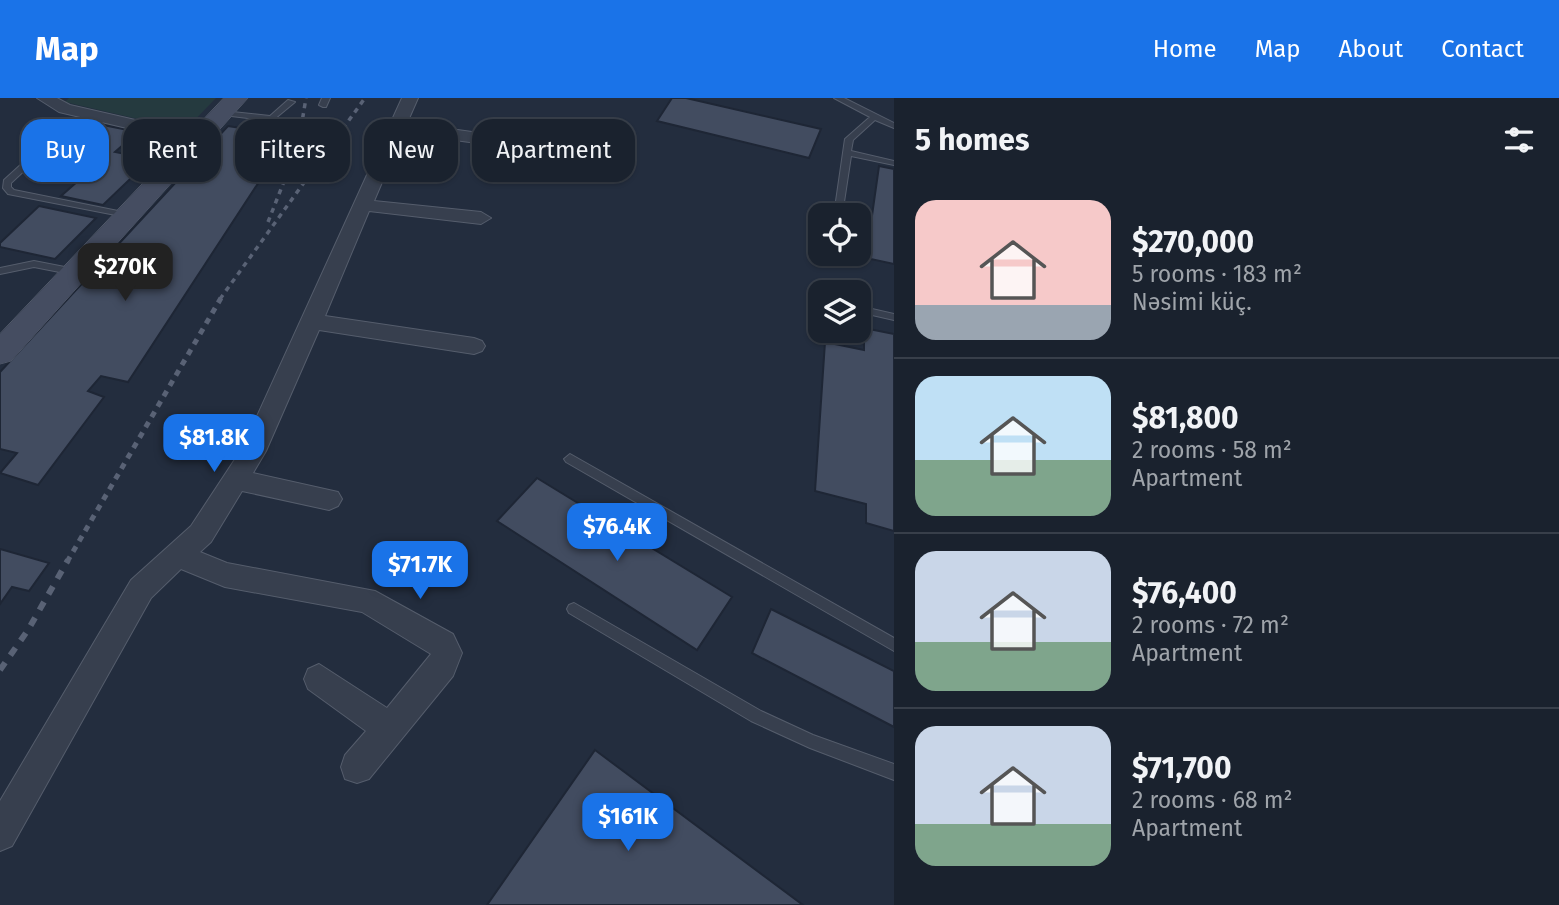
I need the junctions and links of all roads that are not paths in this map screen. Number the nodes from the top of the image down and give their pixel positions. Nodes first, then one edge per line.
1 (45, 98) edge
2 (410, 98) edge
3 (838, 98) edge
4 (291, 102) dead end
5 (230, 106) edge
6 (874, 117) junction
7 (218, 119) edge
8 (401, 119) edge
9 (123, 122) edge
10 (894, 126) edge
11 (847, 153) junction
12 (894, 163) edge
13 (21, 169) edge
14 (160, 182) edge
15 (373, 182) edge
16 (840, 203) edge
17 (363, 205) junction
18 (128, 216) junction
19 (481, 218) dead end
20 (0, 271) edge
21 (76, 272) junction
22 (871, 312) edge
23 (894, 317) edge
24 (310, 321) junction
25 (474, 346) dead end
26 (0, 353) edge
27 (570, 459) dead end
28 (238, 480) junction
29 (329, 499) dead end
30 (179, 556) junction
31 (574, 609) dead end
32 (894, 645) edge
33 (318, 679) dead end
34 (389, 729) junction
35 (357, 767) dead end
36 (894, 772) edge
37 (0, 834) edge

1 - 9 street
2 - 8 street
3 - 6 lane
4 - 5 lane
5 - 7 street
6 - 10 lane
6 - 11 lane
11 - 12 lane
11 - 16 lane
13 - 18 lane
14 - 18 street
15 - 17 street
17 - 19 street
17 - 24 street
18 - 21 street
20 - 21 lane
21 - 26 street
22 - 23 lane
24 - 25 street
24 - 28 street
27 - 32 lane
28 - 29 street
28 - 30 street
30 - 34 street
30 - 37 street
31 - 36 lane
33 - 34 street
34 - 35 street

